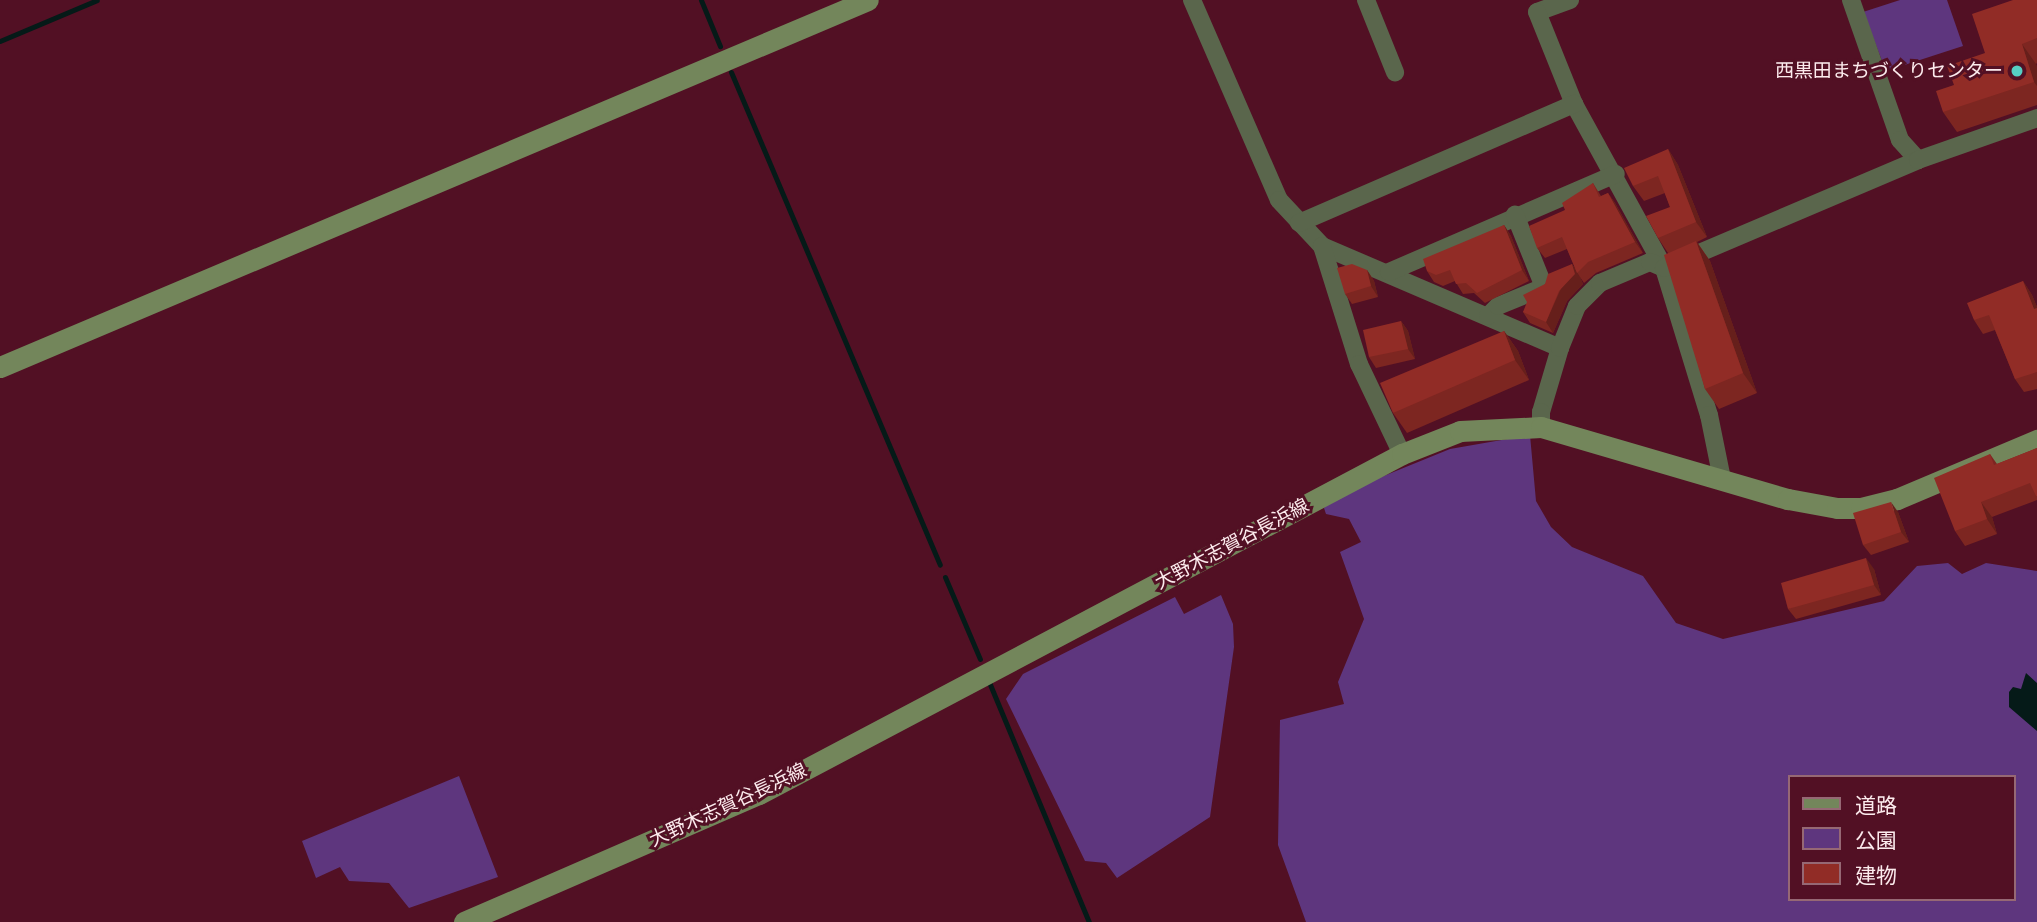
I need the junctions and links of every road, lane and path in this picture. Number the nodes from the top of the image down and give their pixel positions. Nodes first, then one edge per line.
1 (868, 0) edge
2 (1192, 0) edge
3 (1366, 0) edge
4 (1570, 0) edge
5 (1852, 0) edge
6 (1395, 72) dead end
7 (1574, 104) junction
8 (2037, 118) edge
9 (1918, 160) junction
10 (1616, 174) junction
11 (1515, 215) junction
12 (1299, 223) junction
13 (1322, 246) junction
14 (1664, 268) junction
15 (1389, 272) junction
16 (1488, 316) junction
17 (1560, 348) junction
18 (0, 367) edge
19 (1541, 427) junction
20 (2037, 440) edge
21 (1402, 454) junction
22 (1722, 478) junction
23 (464, 922) edge

1 - 18 main road
2 - 12 street
3 - 6 street
4 - 7 street
5 - 9 street
7 - 10 street
7 - 12 street
8 - 9 street
9 - 14 street
10 - 11 street
10 - 14 street
11 - 15 street
11 - 16 street
12 - 13 street
13 - 15 street
13 - 21 street
14 - 17 street
14 - 22 street
15 - 16 street
16 - 17 street
17 - 19 street
19 - 21 main road, 大野木志賀谷長浜線
19 - 22 main road, 大野木志賀谷長浜線
20 - 22 main road, 大野木志賀谷長浜線
21 - 23 main road, 大野木志賀谷長浜線

